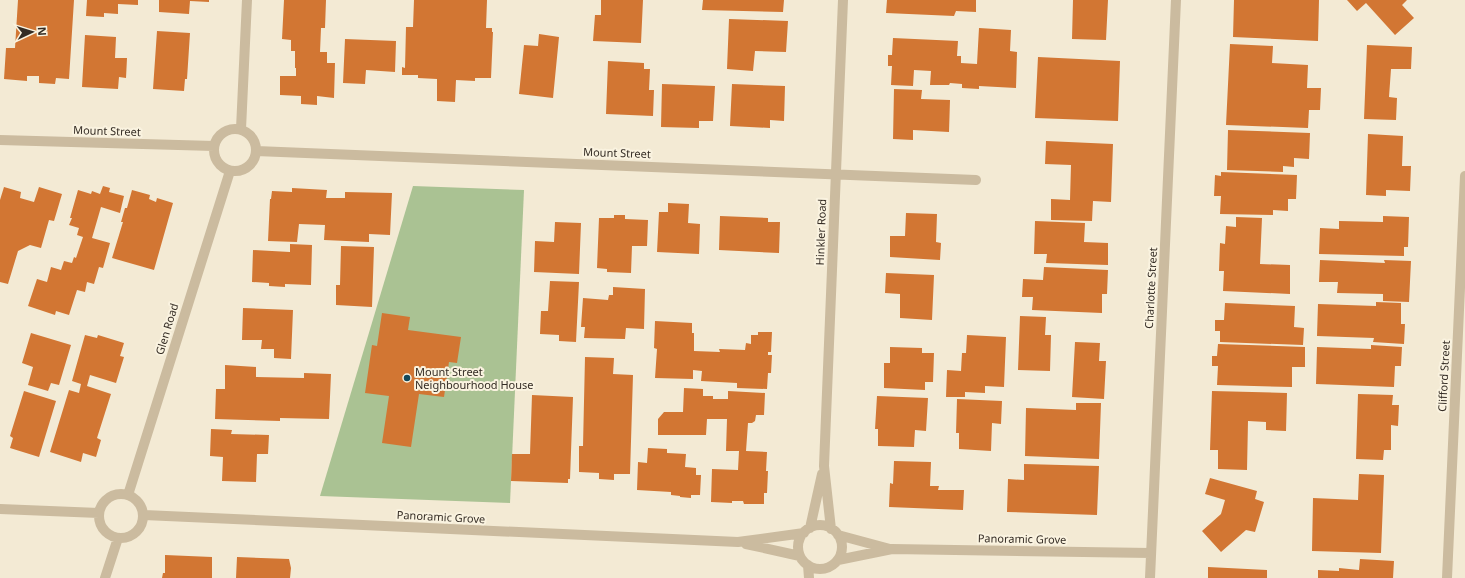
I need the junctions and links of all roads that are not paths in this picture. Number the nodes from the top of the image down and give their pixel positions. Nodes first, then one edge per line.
1 (247, 0) edge
2 (843, 0) edge
3 (1176, 0) edge
4 (241, 129) junction
5 (0, 140) edge
6 (214, 146) junction
7 (256, 150) junction
8 (230, 171) junction
9 (836, 174) junction
10 (1465, 176) edge
11 (976, 180) dead end
12 (824, 466) junction
13 (128, 495) junction
14 (0, 508) edge
15 (99, 513) junction
16 (144, 515) junction
17 (807, 531) junction
18 (835, 532) junction
19 (118, 538) junction
20 (738, 542) junction
21 (892, 549) junction
22 (1151, 554) junction
23 (800, 556) junction
24 (838, 560) junction
25 (808, 565) junction
26 (830, 567) junction
27 (105, 578) edge
28 (810, 578) edge
29 (828, 578) edge
30 (1150, 578) edge
31 (1447, 578) edge

1 - 4 street
2 - 9 street, Hinkler Road
3 - 22 street, Charlotte Street
4 - 6 street
4 - 7 street
5 - 6 street, Mount Street
6 - 8 street
7 - 8 street
7 - 9 street, Mount Street
8 - 13 street, Glen Road
9 - 11 street, Mount Street
9 - 12 street, Hinkler Road
10 - 31 street, Clifford Street
12 - 17 street, Hinkler Road
12 - 18 street, Hinkler Road
13 - 15 street
13 - 16 street
14 - 15 street
15 - 19 street
16 - 19 street
16 - 20 street, Panoramic Grove
17 - 18 street
17 - 20 street, Panoramic Grove
17 - 23 street
18 - 21 street, Panoramic Grove
18 - 24 street
19 - 27 street
20 - 23 street, Panoramic Grove
21 - 22 street, Panoramic Grove
21 - 24 street, Panoramic Grove
22 - 30 street, Charlotte Street
23 - 25 street
24 - 26 street
25 - 26 street
25 - 28 street
26 - 29 street

